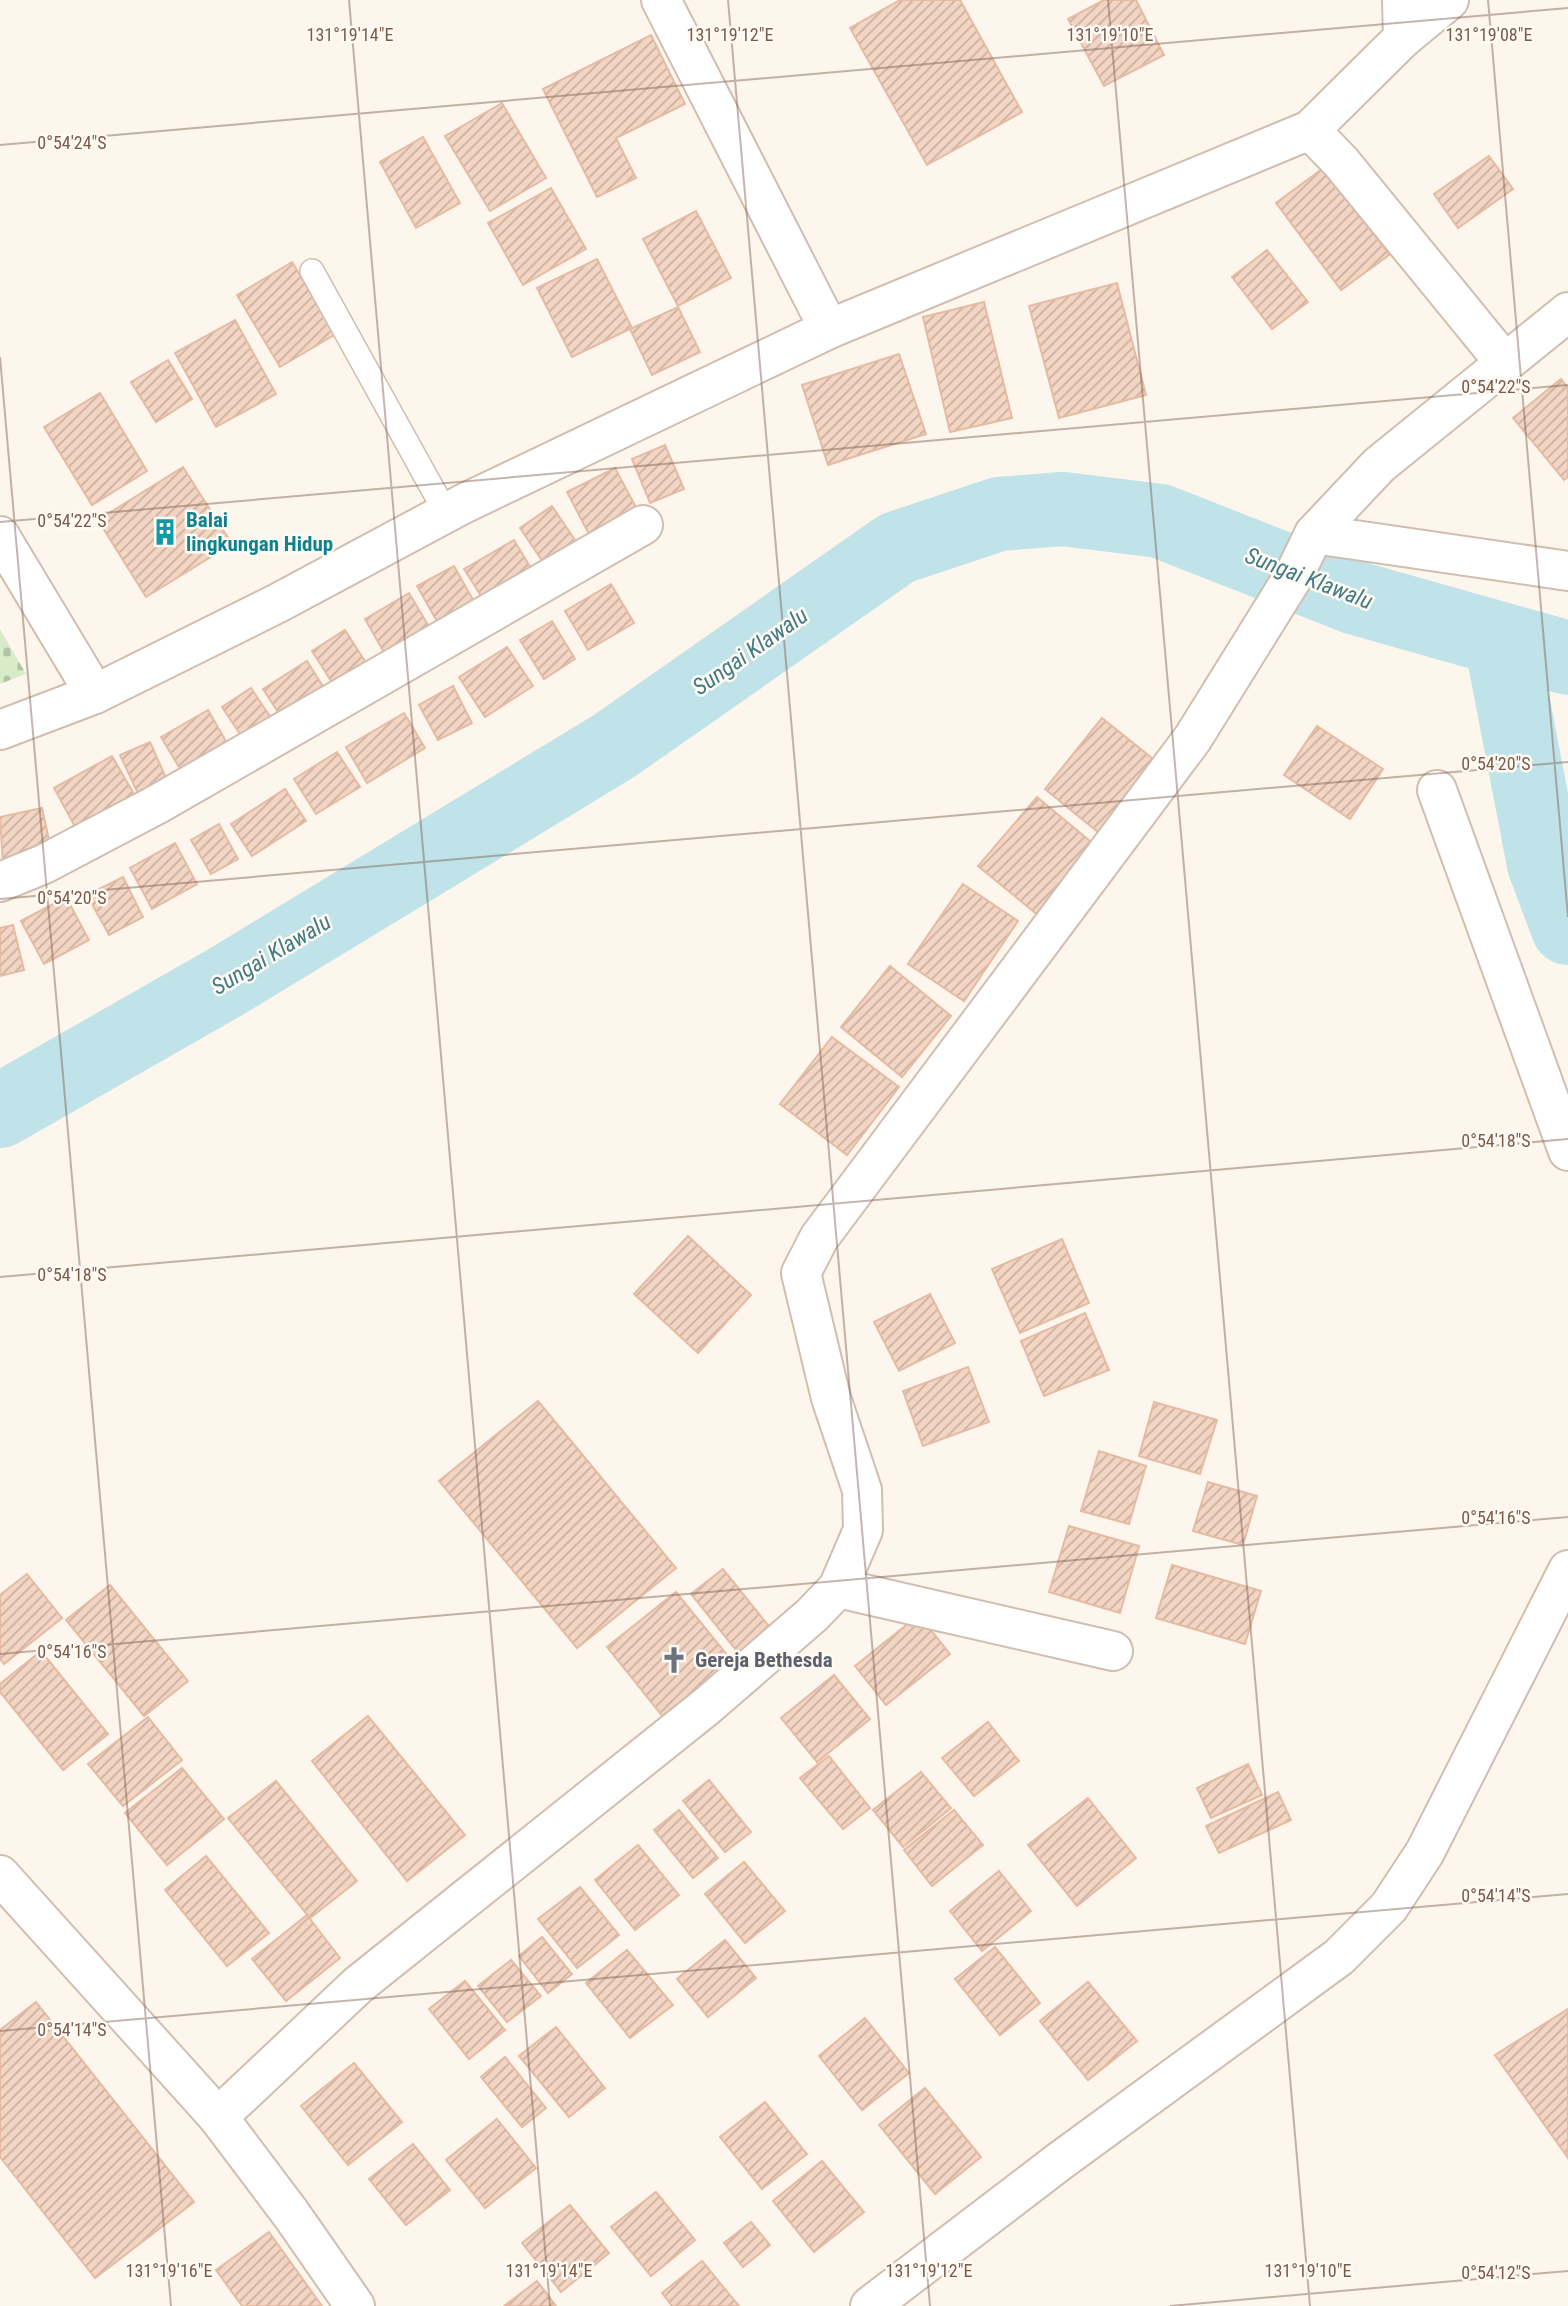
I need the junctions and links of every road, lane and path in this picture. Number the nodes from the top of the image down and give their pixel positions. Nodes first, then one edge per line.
1 (661, 0) edge
2 (1402, 0) edge
3 (1449, 0) edge
4 (1403, 38) junction
5 (1310, 131) junction
6 (312, 271) dead end
7 (1568, 312) edge
8 (829, 329) junction
9 (1505, 363) junction
10 (446, 513) junction
11 (643, 525) dead end
12 (0, 536) edge
13 (1304, 554) junction
14 (1568, 571) edge
15 (95, 694) junction
16 (0, 730) edge
17 (1437, 790) dead end
18 (0, 882) edge
19 (1568, 1151) edge
20 (1568, 1570) edge
21 (838, 1588) junction
22 (1113, 1651) dead end
23 (0, 1874) edge
24 (218, 2117) junction
25 (355, 2306) edge
26 (870, 2306) edge

1 - 8 street
2 - 4 street
3 - 4 street
4 - 5 street
5 - 8 street
5 - 9 street
6 - 10 lane
7 - 9 street
8 - 10 street
9 - 13 street
10 - 15 street
11 - 18 street
12 - 15 street
13 - 14 street
13 - 21 street
15 - 16 street
17 - 19 street
20 - 26 street
21 - 22 street
21 - 24 street
23 - 24 street
24 - 25 street

